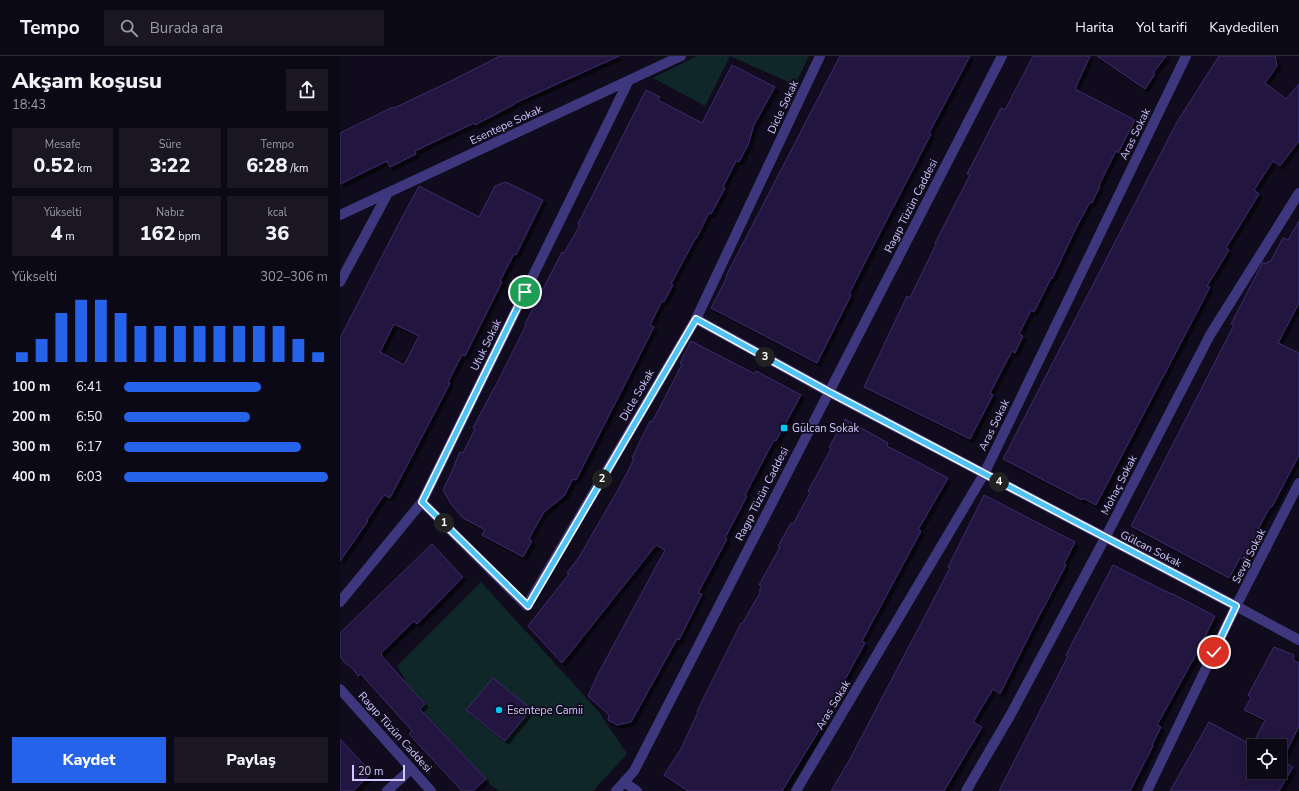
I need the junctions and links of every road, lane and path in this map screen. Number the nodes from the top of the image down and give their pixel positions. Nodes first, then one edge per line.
1 (681, 56) edge
2 (820, 56) edge
3 (1002, 56) edge
4 (1186, 56) edge
5 (628, 82) junction
6 (388, 193) junction
7 (1299, 193) edge
8 (340, 215) edge
9 (340, 282) edge
10 (696, 319) junction
11 (829, 392) junction
12 (984, 474) junction
13 (1299, 483) edge
14 (422, 502) junction
15 (1105, 538) junction
16 (340, 602) edge
17 (1236, 606) junction
18 (1299, 640) edge
19 (340, 689) edge
20 (412, 769) junction
21 (624, 782) junction
22 (387, 791) edge
23 (431, 791) edge
24 (616, 791) edge
25 (637, 791) edge
26 (796, 791) edge
27 (966, 791) edge
28 (1147, 791) edge

1 - 5 street, Esentepe Sokak
2 - 10 street, Dicle Sokak
3 - 11 street, Ragıp Tüzün Caddesi
4 - 12 street, Aras Sokak
5 - 6 street, Esentepe Sokak
5 - 14 street, Ufuk Sokak
6 - 8 street, Esentepe Sokak
6 - 9 street
7 - 15 street, Mohaç Sokak
10 - 11 street, Gülcan Sokak
10 - 14 street, Dicle Sokak
11 - 12 street, Gülcan Sokak
11 - 21 street, Ragıp Tüzün Caddesi
12 - 15 street, Gülcan Sokak
12 - 26 street, Aras Sokak
13 - 17 street, Sevgi Sokak
14 - 16 street, Ufuk Sokak
15 - 17 street, Gülcan Sokak
15 - 27 street, Mohaç Sokak
17 - 18 street, Gülcan Sokak
17 - 28 street, Sevgi Sokak
19 - 20 street, Ragıp Tüzün Caddesi
20 - 22 street
20 - 23 street, Ragıp Tüzün Caddesi
21 - 24 street, Ragıp Tüzün Caddesi
21 - 25 street

